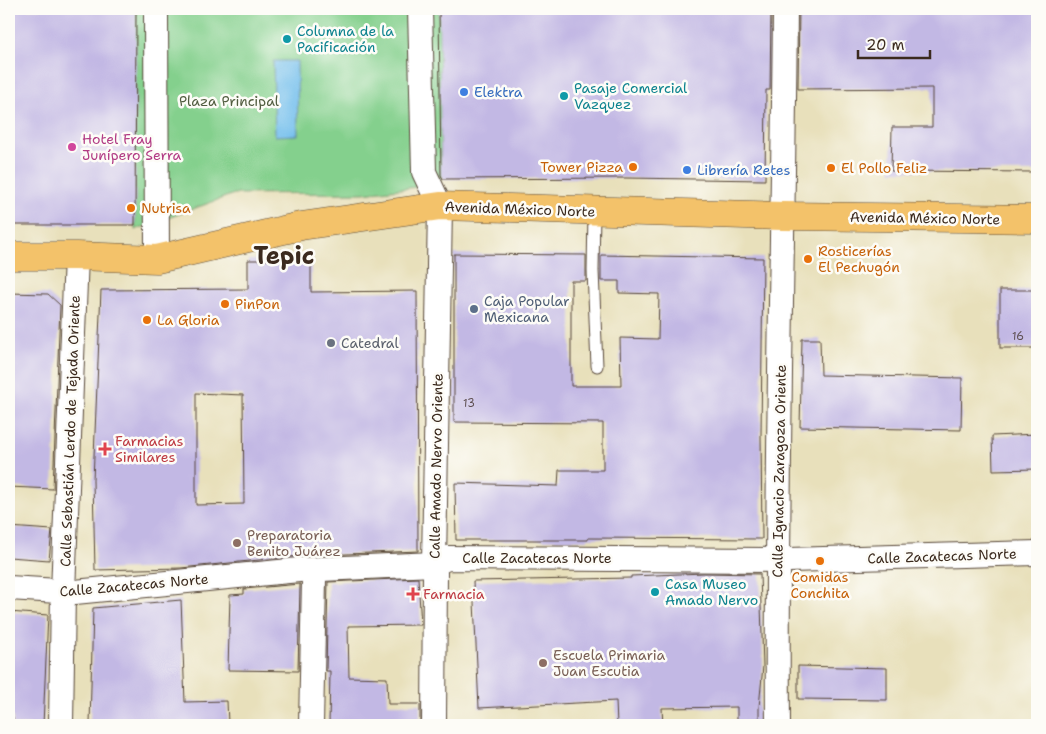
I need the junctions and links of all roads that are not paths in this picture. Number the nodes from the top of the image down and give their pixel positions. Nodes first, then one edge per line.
1 (156, 9) edge
2 (420, 9) edge
3 (785, 9) edge
4 (440, 206) junction
5 (594, 212) junction
6 (783, 216) junction
7 (1037, 219) edge
8 (9, 256) edge
9 (76, 256) junction
10 (157, 259) junction
11 (597, 366) dead end
12 (1037, 553) edge
13 (777, 559) junction
14 (434, 564) junction
15 (312, 570) junction
16 (9, 588) edge
17 (63, 592) junction
18 (61, 725) edge
19 (311, 725) edge
20 (434, 725) edge
21 (778, 725) edge

1 - 10 street
2 - 4 street
3 - 6 street, Calle Ignacio Zaragoza Oriente
4 - 5 main road, Avenida México Norte
4 - 10 main road, Avenida México Norte
4 - 14 street, Calle Amado Nervo Oriente
5 - 6 main road, Avenida México Norte
5 - 11 lane
6 - 7 main road, Avenida México Norte
6 - 13 street, Calle Ignacio Zaragoza Oriente
8 - 9 main road, Avenida México Norte
9 - 10 main road, Avenida México Norte
9 - 17 street, Calle Sebastián Lerdo de Tejada Oriente
12 - 13 street, Calle Zacatecas Norte
13 - 14 street, Calle Zacatecas Norte
13 - 21 street, Calle Ignacio Zaragoza Oriente
14 - 15 street, Calle Zacatecas Norte
14 - 20 street, Calle Amado Nervo Oriente
15 - 17 street, Calle Zacatecas Norte
15 - 19 street
16 - 17 street, Calle Zacatecas Norte
17 - 18 street, Calle Sebastián Lerdo de Tejada Oriente

